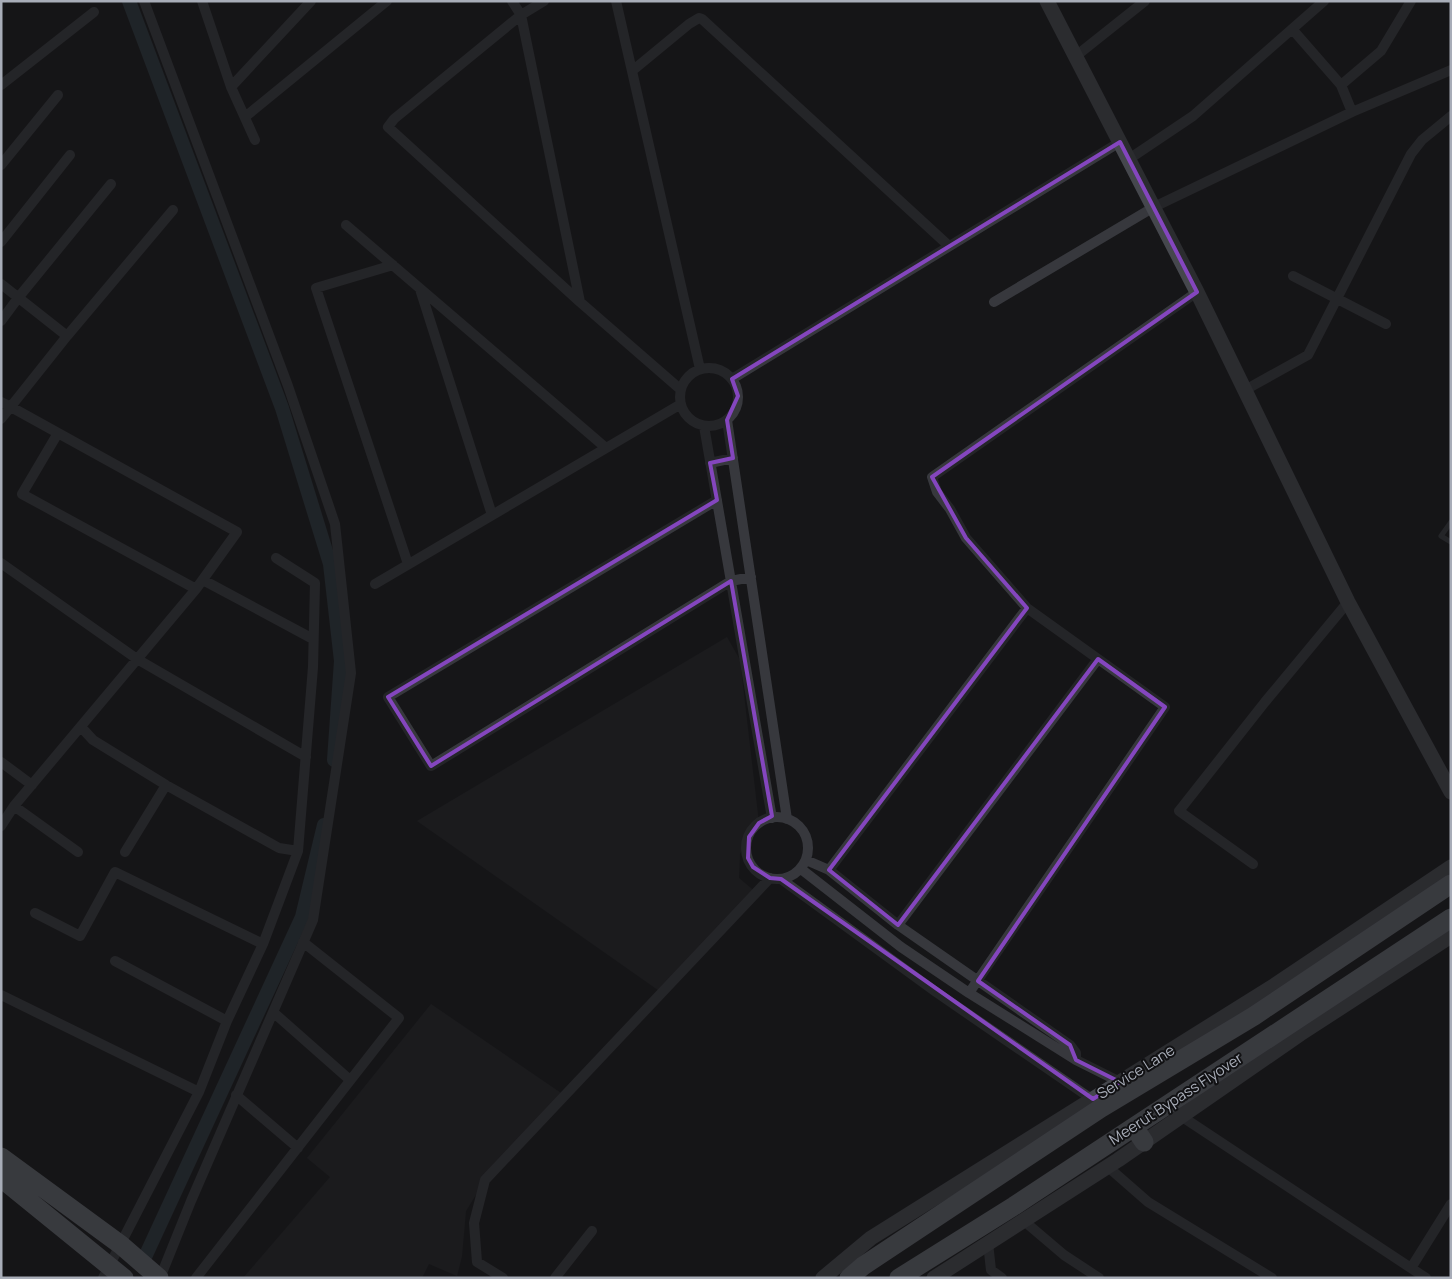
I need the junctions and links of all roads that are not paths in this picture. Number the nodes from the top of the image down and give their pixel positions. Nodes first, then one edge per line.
1 (144, 1) edge
2 (202, 1) edge
3 (311, 1) edge
4 (387, 1) edge
5 (512, 1) edge
6 (544, 1) edge
7 (616, 1) edge
8 (1047, 1) edge
9 (1145, 1) edge
10 (1324, 1) edge
11 (1410, 1) edge
12 (94, 12) dead end
13 (521, 15) junction
14 (1293, 30) junction
15 (1076, 56) junction
16 (1451, 70) edge
17 (632, 71) junction
18 (1, 85) edge
19 (1341, 85) junction
20 (232, 86) junction
21 (58, 95) dead end
22 (1352, 112) junction
23 (1451, 116) edge
24 (245, 117) junction
25 (255, 140) dead end
26 (1120, 142) junction
27 (70, 155) dead end
28 (1129, 159) junction
29 (1, 165) edge
30 (111, 184) dead end
31 (1154, 206) junction
32 (173, 210) dead end
33 (346, 225) dead end
34 (1, 242) edge
35 (949, 246) junction
36 (393, 265) junction
37 (1293, 276) dead end
38 (1, 284) edge
39 (420, 288) junction
40 (1197, 292) junction
41 (18, 298) junction
42 (1336, 299) junction
43 (580, 302) junction
44 (994, 302) dead end
45 (1, 321) edge
46 (1386, 324) dead end
47 (67, 336) junction
48 (700, 369) junction
49 (732, 379) junction
50 (680, 389) junction
51 (1245, 390) junction
52 (1, 402) edge
53 (681, 404) junction
54 (11, 407) junction
55 (1, 419) edge
56 (727, 420) junction
57 (704, 426) junction
58 (58, 433) junction
59 (606, 448) junction
60 (733, 458) junction
61 (710, 463) junction
62 (717, 500) junction
63 (492, 515) junction
64 (1451, 522) edge
65 (1451, 542) edge
66 (276, 558) dead end
67 (1, 564) edge
68 (408, 564) junction
69 (750, 577) junction
70 (731, 581) junction
71 (375, 584) dead end
72 (200, 585) junction
73 (1348, 602) junction
74 (1027, 608) junction
75 (760, 637) junction
76 (313, 639) junction
77 (741, 639) junction
78 (137, 659) junction
79 (1098, 659) junction
80 (770, 708) junction
81 (754, 711) junction
82 (81, 727) junction
83 (306, 757) junction
84 (1, 762) edge
85 (32, 785) junction
86 (166, 785) junction
87 (1451, 792) edge
88 (14, 806) junction
89 (772, 818) junction
90 (787, 819) junction
91 (1, 826) edge
92 (298, 851) junction
93 (78, 852) dead end
94 (125, 852) dead end
95 (804, 864) junction
96 (1253, 864) dead end
97 (1451, 867) edge
98 (829, 870) junction
99 (776, 879) junction
100 (1451, 884) edge
101 (36, 913) dead end
102 (1451, 918) edge
103 (898, 925) junction
104 (1451, 936) edge
105 (304, 942) junction
106 (262, 944) junction
107 (901, 947) junction
108 (892, 959) junction
109 (115, 961) dead end
110 (947, 977) junction
111 (978, 981) junction
112 (936, 992) junction
113 (969, 992) junction
114 (1, 995) edge
115 (273, 1012) junction
116 (227, 1021) junction
117 (1076, 1060) junction
118 (350, 1080) junction
119 (1124, 1087) junction
120 (199, 1092) junction
121 (236, 1096) junction
122 (1097, 1103) junction
123 (1181, 1116) junction
124 (1139, 1135) junction
125 (298, 1148) junction
126 (1, 1157) edge
127 (1108, 1167) junction
128 (1, 1178) edge
129 (1451, 1204) edge
130 (1024, 1221) junction
131 (592, 1231) dead end
132 (988, 1243) junction
133 (121, 1245) junction
134 (1411, 1268) junction
135 (106, 1272) edge
136 (124, 1278) edge
137 (160, 1278) edge
138 (196, 1278) edge
139 (503, 1278) edge
140 (556, 1278) edge
141 (823, 1278) edge
142 (850, 1278) edge
143 (899, 1278) edge
144 (934, 1278) edge
145 (1002, 1278) edge
146 (1098, 1278) edge
147 (1272, 1278) edge
148 (1426, 1278) edge

1 - 105 street
2 - 20 street
3 - 20 street
4 - 24 street
5 - 13 street
6 - 13 street
7 - 17 street
8 - 15 street
9 - 15 street
10 - 14 street
11 - 19 street
12 - 18 street
13 - 43 street
13 - 43 street
14 - 19 street
14 - 28 street
15 - 26 street
16 - 22 street
17 - 35 street
17 - 48 street
19 - 22 street
20 - 24 street
21 - 29 street
22 - 31 street
23 - 42 street
24 - 25 street
26 - 28 street
26 - 35 street
27 - 34 street
28 - 31 street
30 - 41 street
31 - 40 street
31 - 44 street
32 - 47 street
33 - 36 street
35 - 49 street
36 - 39 street
36 - 68 street
37 - 42 street
38 - 41 street
39 - 59 street
39 - 63 street
40 - 51 street
40 - 74 street
41 - 45 street
41 - 47 street
42 - 46 street
42 - 51 street
43 - 50 street
47 - 54 street
48 - 49 street
48 - 50 street
49 - 56 street
50 - 53 street
51 - 73 street
52 - 54 street
53 - 57 street
53 - 59 street
54 - 55 street
54 - 58 street
56 - 57 street
56 - 60 street
57 - 61 street
58 - 72 street
58 - 72 street
59 - 63 street
60 - 61 street
60 - 69 street
61 - 62 street
62 - 70 street
62 - 70 street
63 - 68 street
64 - 65 lane
66 - 76 street
67 - 78 street
68 - 71 street
69 - 70 street
69 - 75 street
70 - 77 street
72 - 76 street
72 - 78 street
73 - 87 street
73 - 96 street
74 - 79 street
74 - 98 street
75 - 77 street
75 - 80 street
76 - 83 street
77 - 81 street
78 - 82 street
78 - 83 street
79 - 103 street
79 - 111 street
80 - 81 street
80 - 90 street
81 - 89 street
82 - 85 street
82 - 86 street
83 - 92 street
84 - 85 street
85 - 88 street
86 - 92 street
86 - 94 street
88 - 91 street
88 - 93 street
89 - 90 street
89 - 99 street
90 - 95 street
92 - 106 street
95 - 98 street
95 - 99 street
95 - 107 street
97 - 119 street, Service Lane
98 - 103 street
99 - 108 street
99 - 139 street
100 - 119 highway, Meerut Bypass Flyover
101 - 106 street
102 - 124 highway, Meerut Bypass Flyover
103 - 111 street
104 - 123 street
105 - 115 street
105 - 118 street
106 - 116 street
107 - 108 street
107 - 110 street
108 - 112 street
109 - 116 street
110 - 112 street
110 - 113 street
111 - 113 street
111 - 117 street
112 - 122 street
113 - 117 street
114 - 120 street
115 - 118 street
115 - 121 street
116 - 120 street
117 - 119 street
118 - 125 street
119 - 122 highway, Meerut Bypass Flyover
120 - 133 street
121 - 125 street
121 - 137 street
122 - 141 street, Service Lane
122 - 142 highway
123 - 124 street
123 - 134 street
124 - 127 street
124 - 143 highway, Meerut Bypass Flyover
125 - 138 street
126 - 133 highway
127 - 130 street
127 - 147 street
128 - 135 highway
129 - 134 street
130 - 132 street
130 - 146 street
131 - 140 street
132 - 144 street
132 - 145 street
133 - 135 street
133 - 137 highway
134 - 148 street
135 - 136 highway

